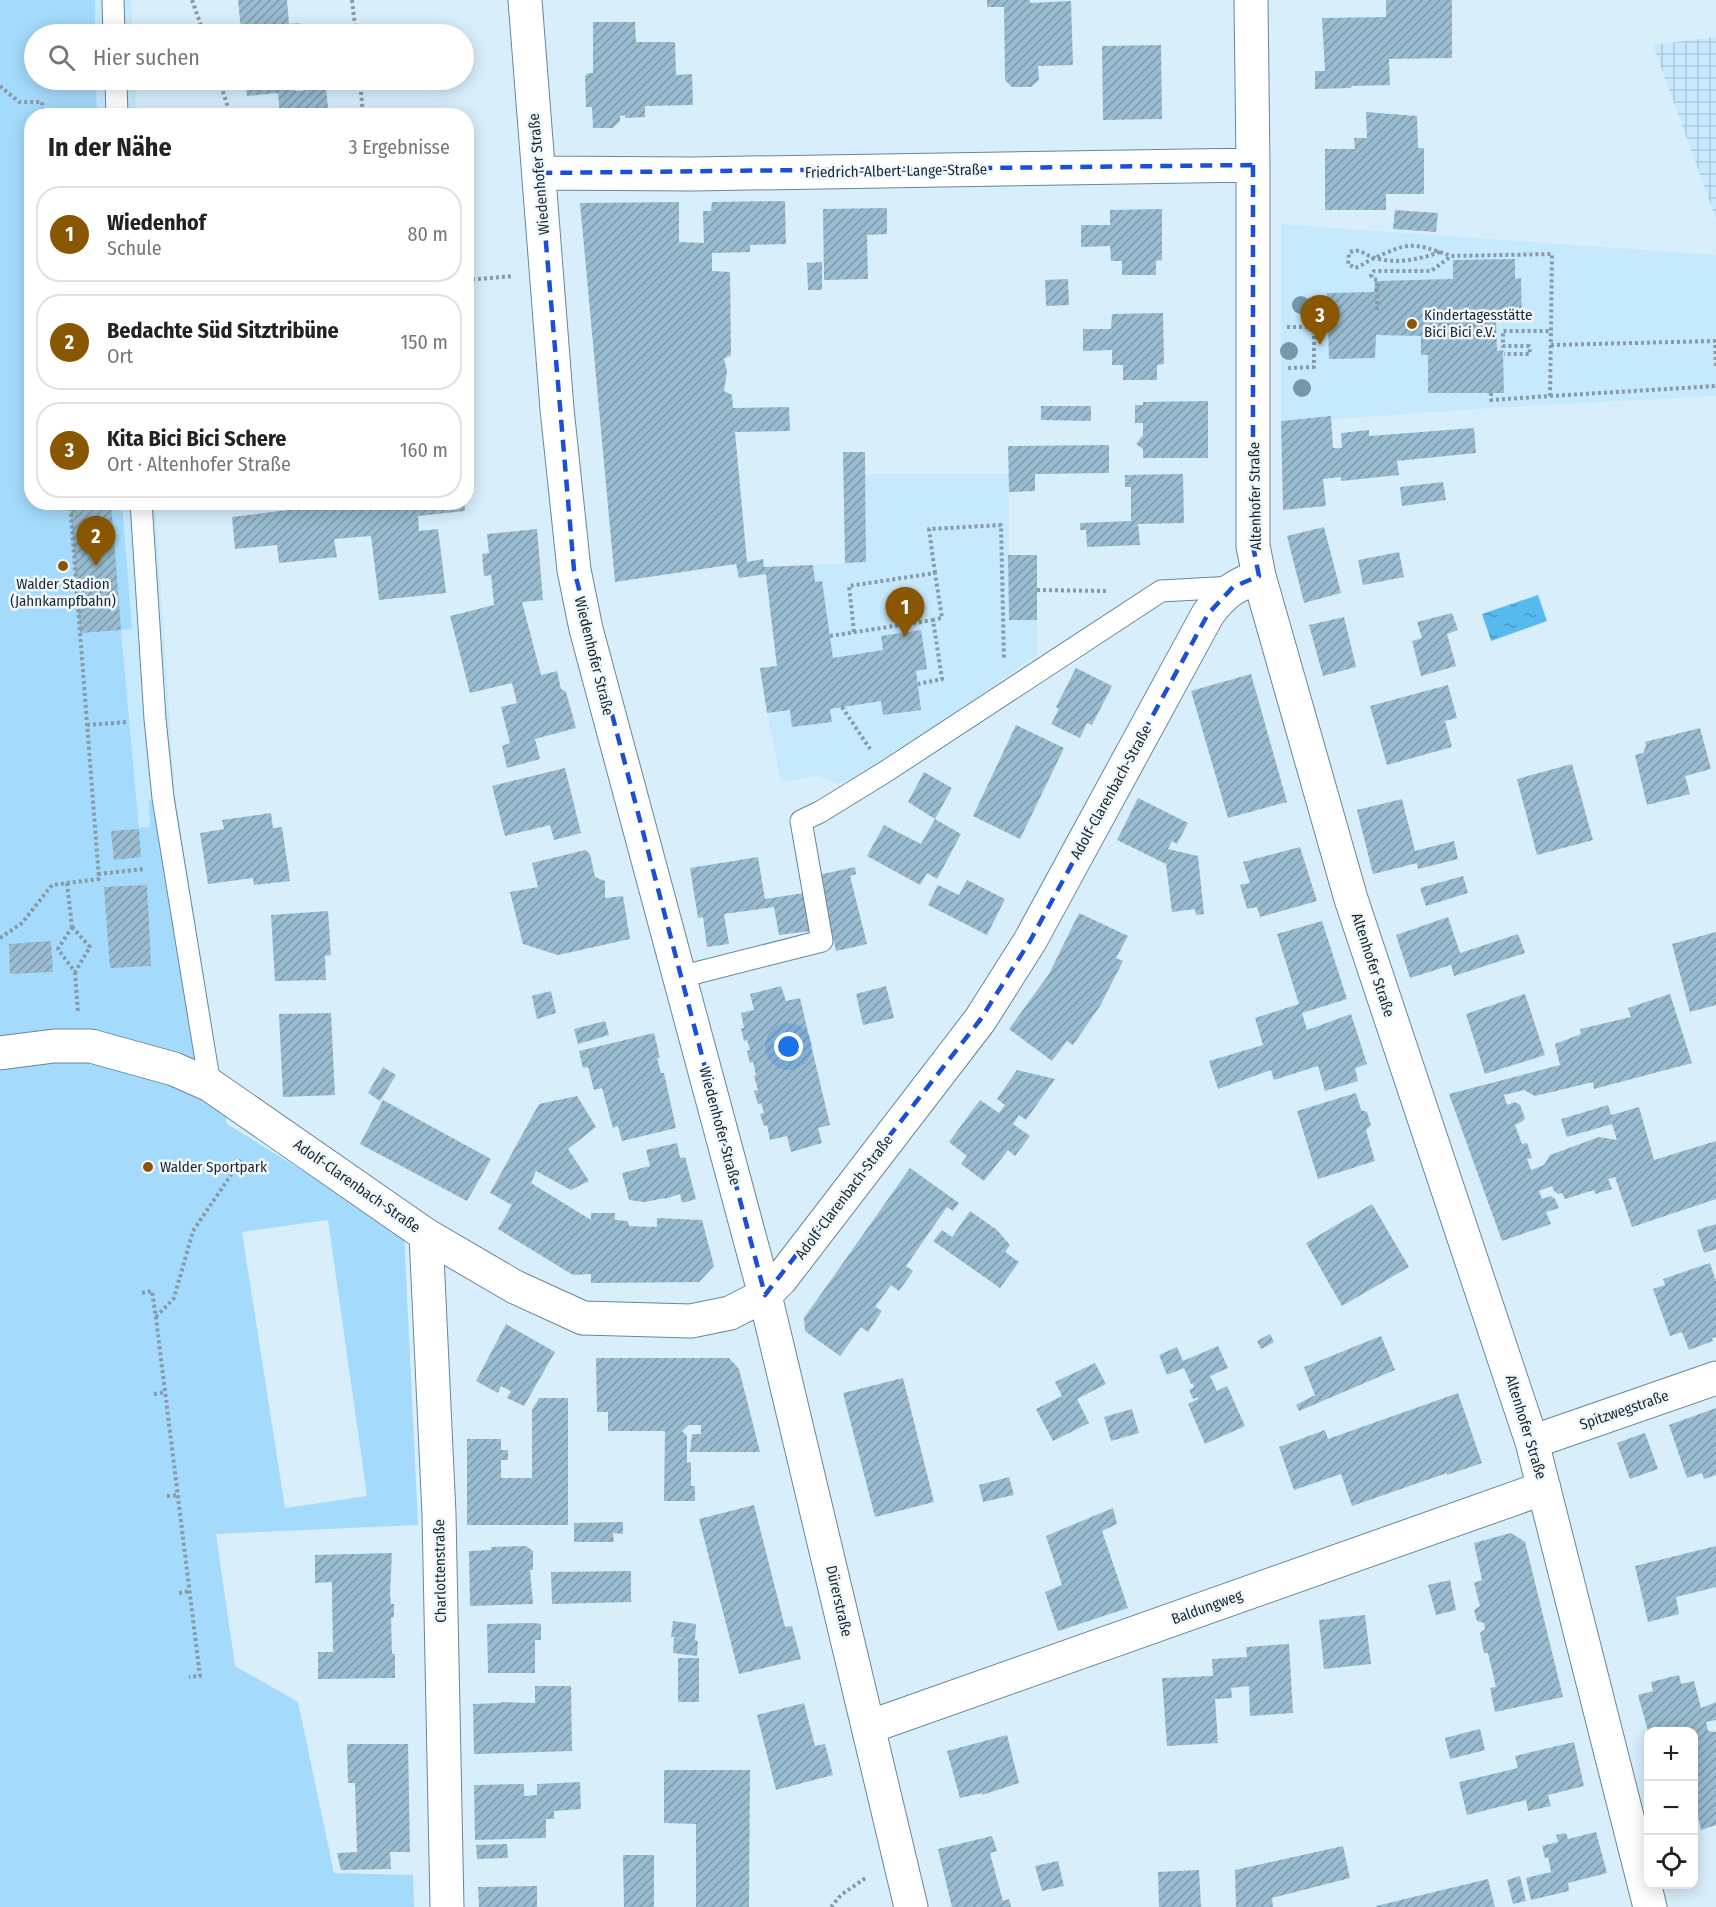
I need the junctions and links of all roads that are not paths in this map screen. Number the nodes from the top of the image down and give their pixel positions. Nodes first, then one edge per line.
1 (113, 0) edge
2 (525, 0) edge
3 (1251, 0) edge
4 (114, 24) edge
5 (116, 90) edge
6 (117, 108) edge
7 (1253, 165) junction
8 (540, 173) junction
9 (142, 510) edge
10 (1246, 582) junction
11 (680, 977) junction
12 (0, 1053) edge
13 (210, 1086) junction
14 (426, 1235) junction
15 (765, 1295) junction
16 (1716, 1378) edge
17 (1532, 1442) junction
18 (1544, 1488) junction
19 (869, 1727) junction
20 (447, 1907) edge
21 (910, 1907) edge
22 (1650, 1907) edge

1 - 4 lane
2 - 8 street, Wiedenhofer Straße
3 - 7 street, Altenhofer Straße
5 - 6 lane
7 - 8 street, Friedrich-Albert-Lange-Straße
7 - 10 street, Altenhofer Straße
8 - 11 street, Wiedenhofer Straße
9 - 13 lane
10 - 11 lane
10 - 15 street, Adolf-Clarenbach-Straße
10 - 17 street, Altenhofer Straße
11 - 15 street, Wiedenhofer Straße
12 - 13 street, Adolf-Clarenbach-Straße
13 - 14 street, Adolf-Clarenbach-Straße
14 - 15 street, Adolf-Clarenbach-Straße
14 - 20 street, Charlottenstraße
15 - 19 street, Dürerstraße
16 - 17 street, Spitzwegstraße
17 - 18 street, Altenhofer Straße
18 - 19 street, Baldungweg
18 - 22 street, Altenhofer Straße
19 - 21 street, Dürerstraße

